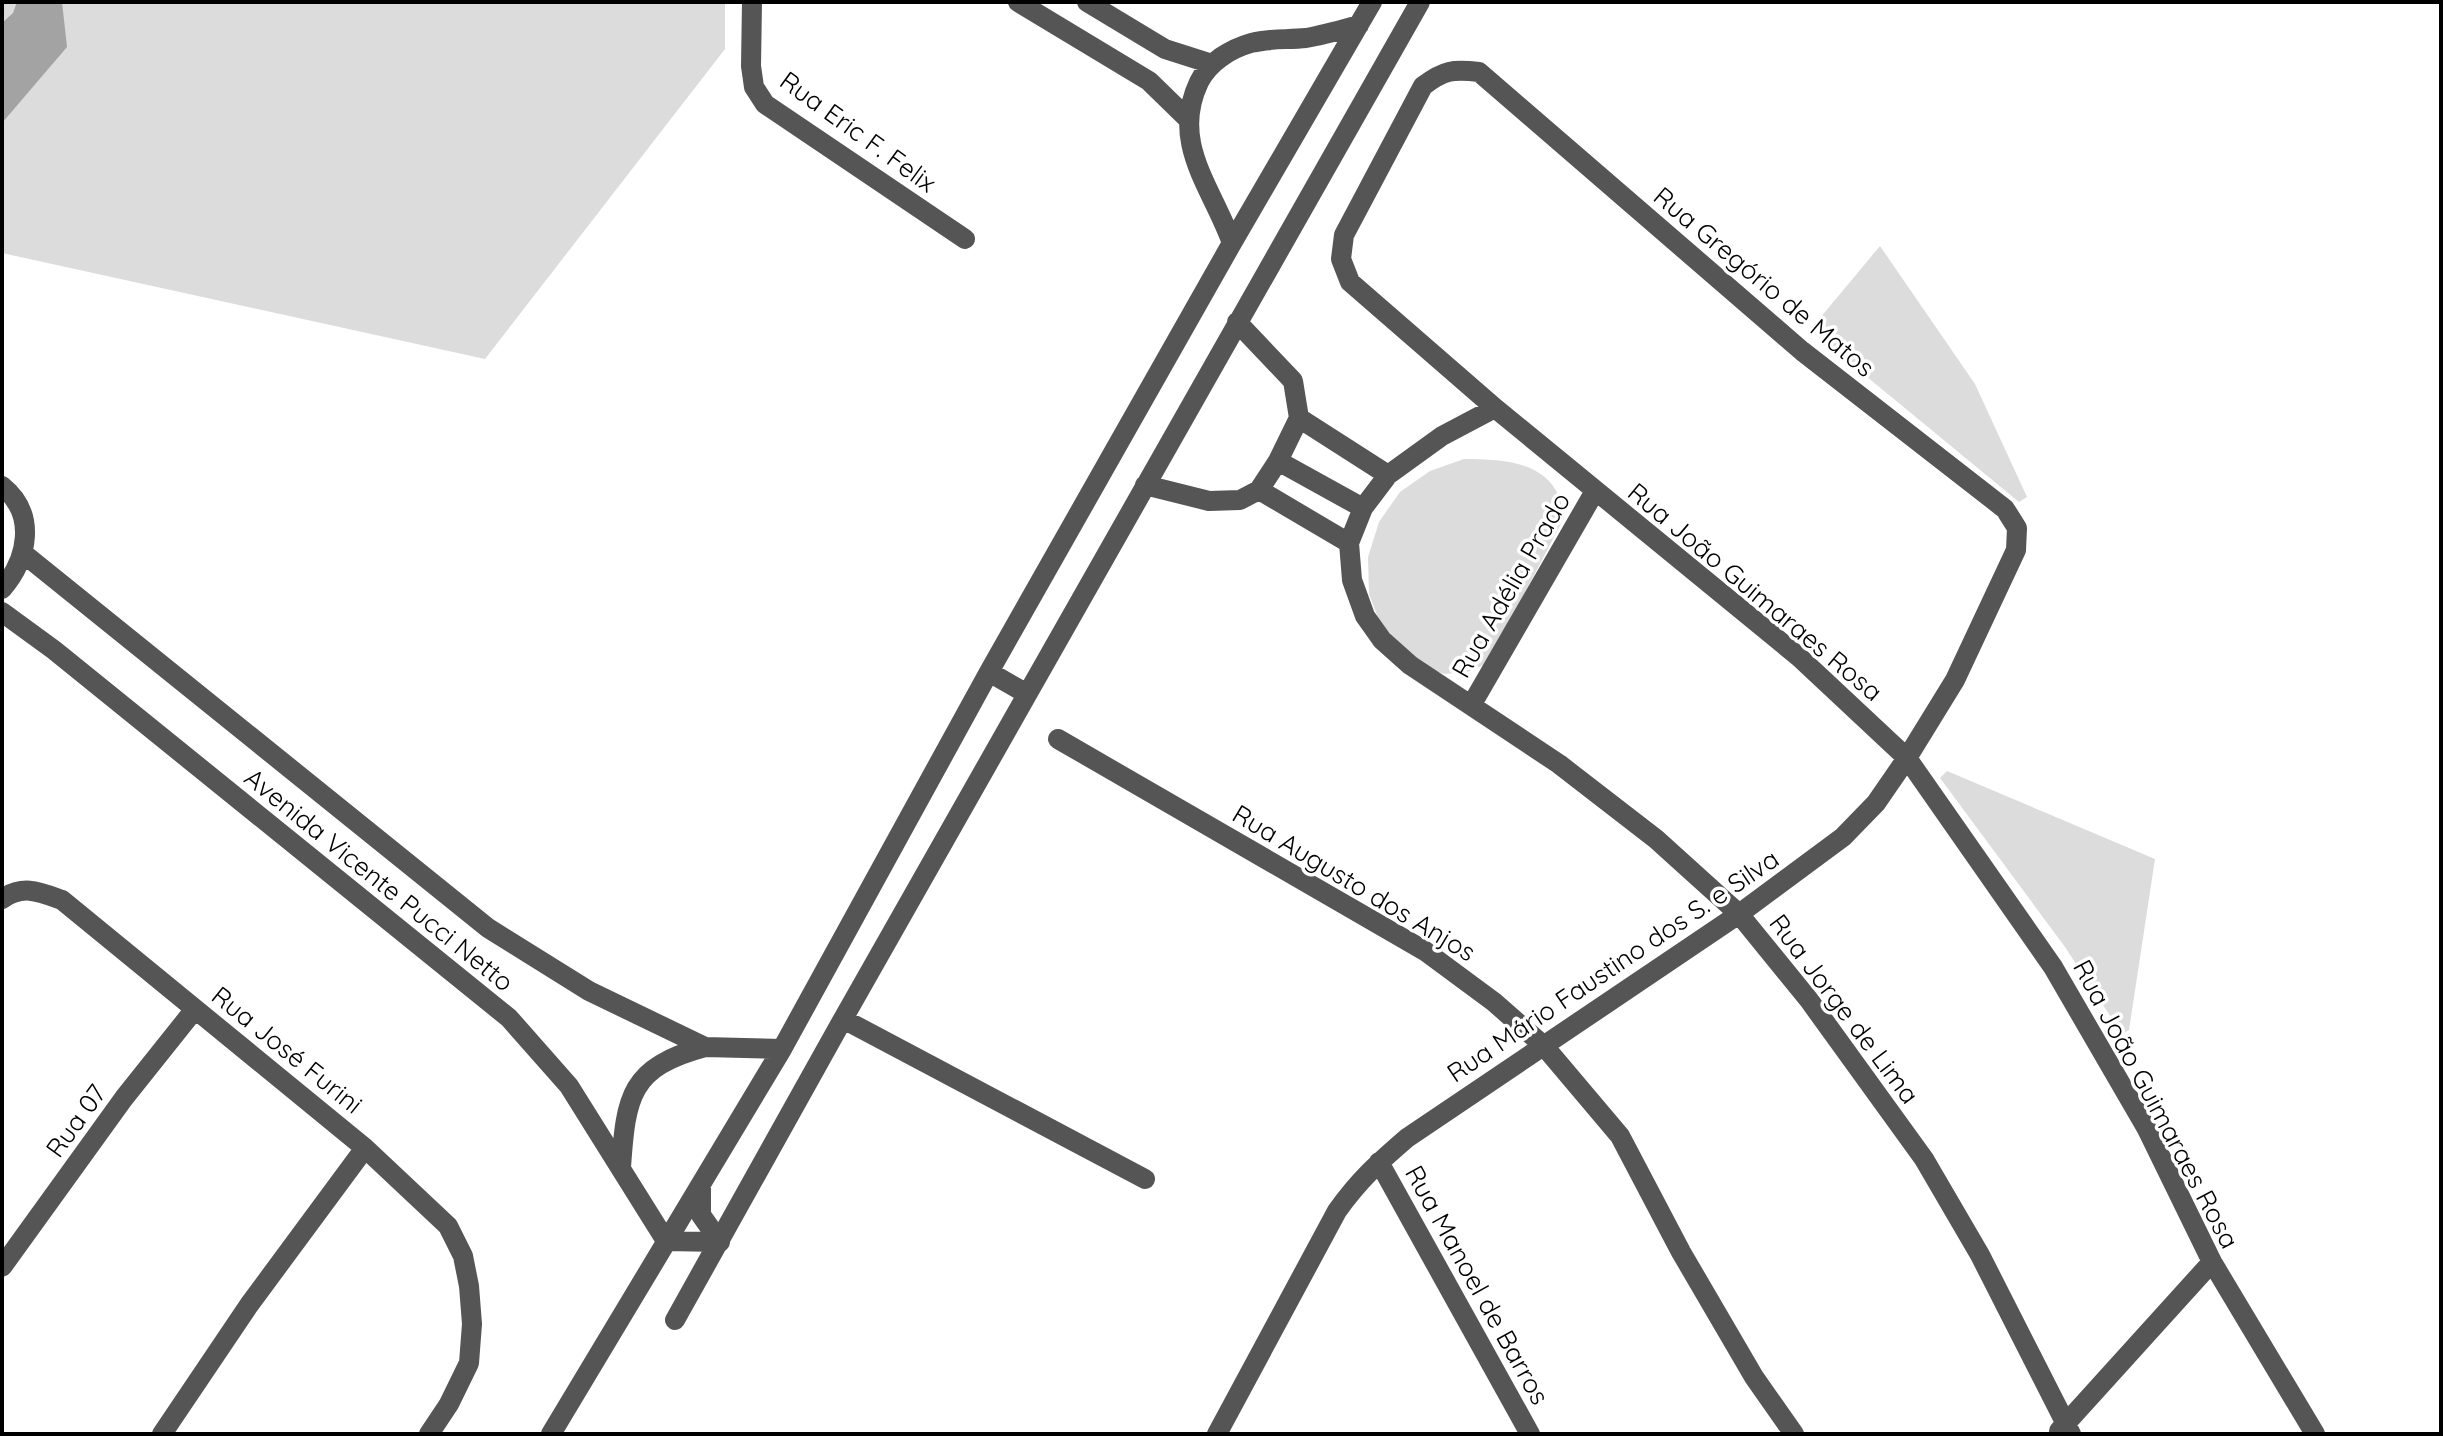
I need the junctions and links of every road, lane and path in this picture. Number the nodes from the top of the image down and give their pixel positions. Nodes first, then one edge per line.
1 (752, 2) edge
2 (1018, 2) edge
3 (1087, 2) edge
4 (1372, 2) edge
5 (1420, 2) edge
6 (1359, 25) junction
7 (1212, 64) junction
8 (1188, 119) junction
9 (965, 239) dead end
10 (1232, 243) junction
11 (1341, 259) joint
12 (1237, 322) junction
13 (1495, 408) junction
14 (1299, 418) junction
15 (1278, 461) junction
16 (1388, 475) junction
17 (1145, 485) junction
18 (2, 486) edge
19 (1259, 490) junction
20 (1595, 491) junction
21 (1363, 508) junction
22 (2017, 528) joint
23 (1349, 543) junction
24 (24, 554) junction
25 (2, 589) edge
26 (2, 612) edge
27 (989, 672) junction
28 (1027, 694) junction
29 (1472, 704) junction
30 (1058, 739) dead end
31 (1907, 758) junction
32 (2, 899) edge
33 (1739, 914) junction
34 (195, 1009) junction
35 (843, 1019) junction
36 (1544, 1046) junction
37 (705, 1047) junction
38 (782, 1049) junction
39 (365, 1148) junction
40 (1379, 1162) junction
41 (621, 1167) junction
42 (1145, 1179) dead end
43 (702, 1184) junction
44 (666, 1241) junction
45 (720, 1242) junction
46 (2212, 1262) junction
47 (2, 1267) edge
48 (675, 1320) dead end
49 (1227, 1428) edge
50 (2065, 1431) edge
51 (162, 1434) edge
52 (429, 1434) edge
53 (551, 1434) edge
54 (1530, 1434) edge
55 (1794, 1434) edge
56 (2315, 1434) edge

1 - 9 street, Rua Eric F. Felix
2 - 8 street
3 - 7 street
4 - 6 street
5 - 12 street
6 - 7 street
6 - 10 street
7 - 8 street
8 - 10 street
10 - 27 street
11 - 13 street, Rua João Guimaraes Rosa
11 - 22 street, Rua Gregório de Matos
12 - 14 street
12 - 17 street
13 - 16 street
13 - 20 street, Rua João Guimaraes Rosa
14 - 15 street
14 - 16 street
15 - 19 street
15 - 21 street
16 - 21 street
17 - 19 street
17 - 28 street
18 - 24 street
19 - 23 street
20 - 29 street, Rua Adélia Prado
20 - 31 street, Rua João Guimaraes Rosa
21 - 23 street
22 - 31 street, Rua Mário Faustino dos S. e Silva
23 - 29 street, Rua Jorge de Lima
24 - 25 street
24 - 37 street, Avenida Vicente Pucci Netto
26 - 41 street, Avenida Vicente Pucci Netto
27 - 28 street
27 - 38 street
28 - 35 street
29 - 33 street, Rua Jorge de Lima
30 - 36 street, Rua Augusto dos Anjos
31 - 33 street, Rua Mário Faustino dos S. e Silva
31 - 46 street, Rua João Guimaraes Rosa
32 - 34 street, Rua José Furini
33 - 36 street, Rua Mário Faustino dos S. e Silva
33 - 50 street, Rua Jorge de Lima
34 - 39 street, Rua José Furini
34 - 47 street, Rua 07
35 - 42 street
35 - 45 street
36 - 40 street, Rua Mário Faustino dos S. e Silva
36 - 55 street, Rua Augusto dos Anjos
37 - 38 street, Avenida Vicente Pucci Netto
37 - 41 street
38 - 43 street
39 - 51 street
39 - 52 street, Rua José Furini
40 - 49 street, Rua Mário Faustino dos S. e Silva
40 - 54 street, Rua Manoel de Barros
41 - 44 street, Avenida Vicente Pucci Netto
43 - 44 street
43 - 45 street
44 - 45 street
44 - 53 street
45 - 48 street
46 - 50 street
46 - 56 street, Rua João Guimaraes Rosa

